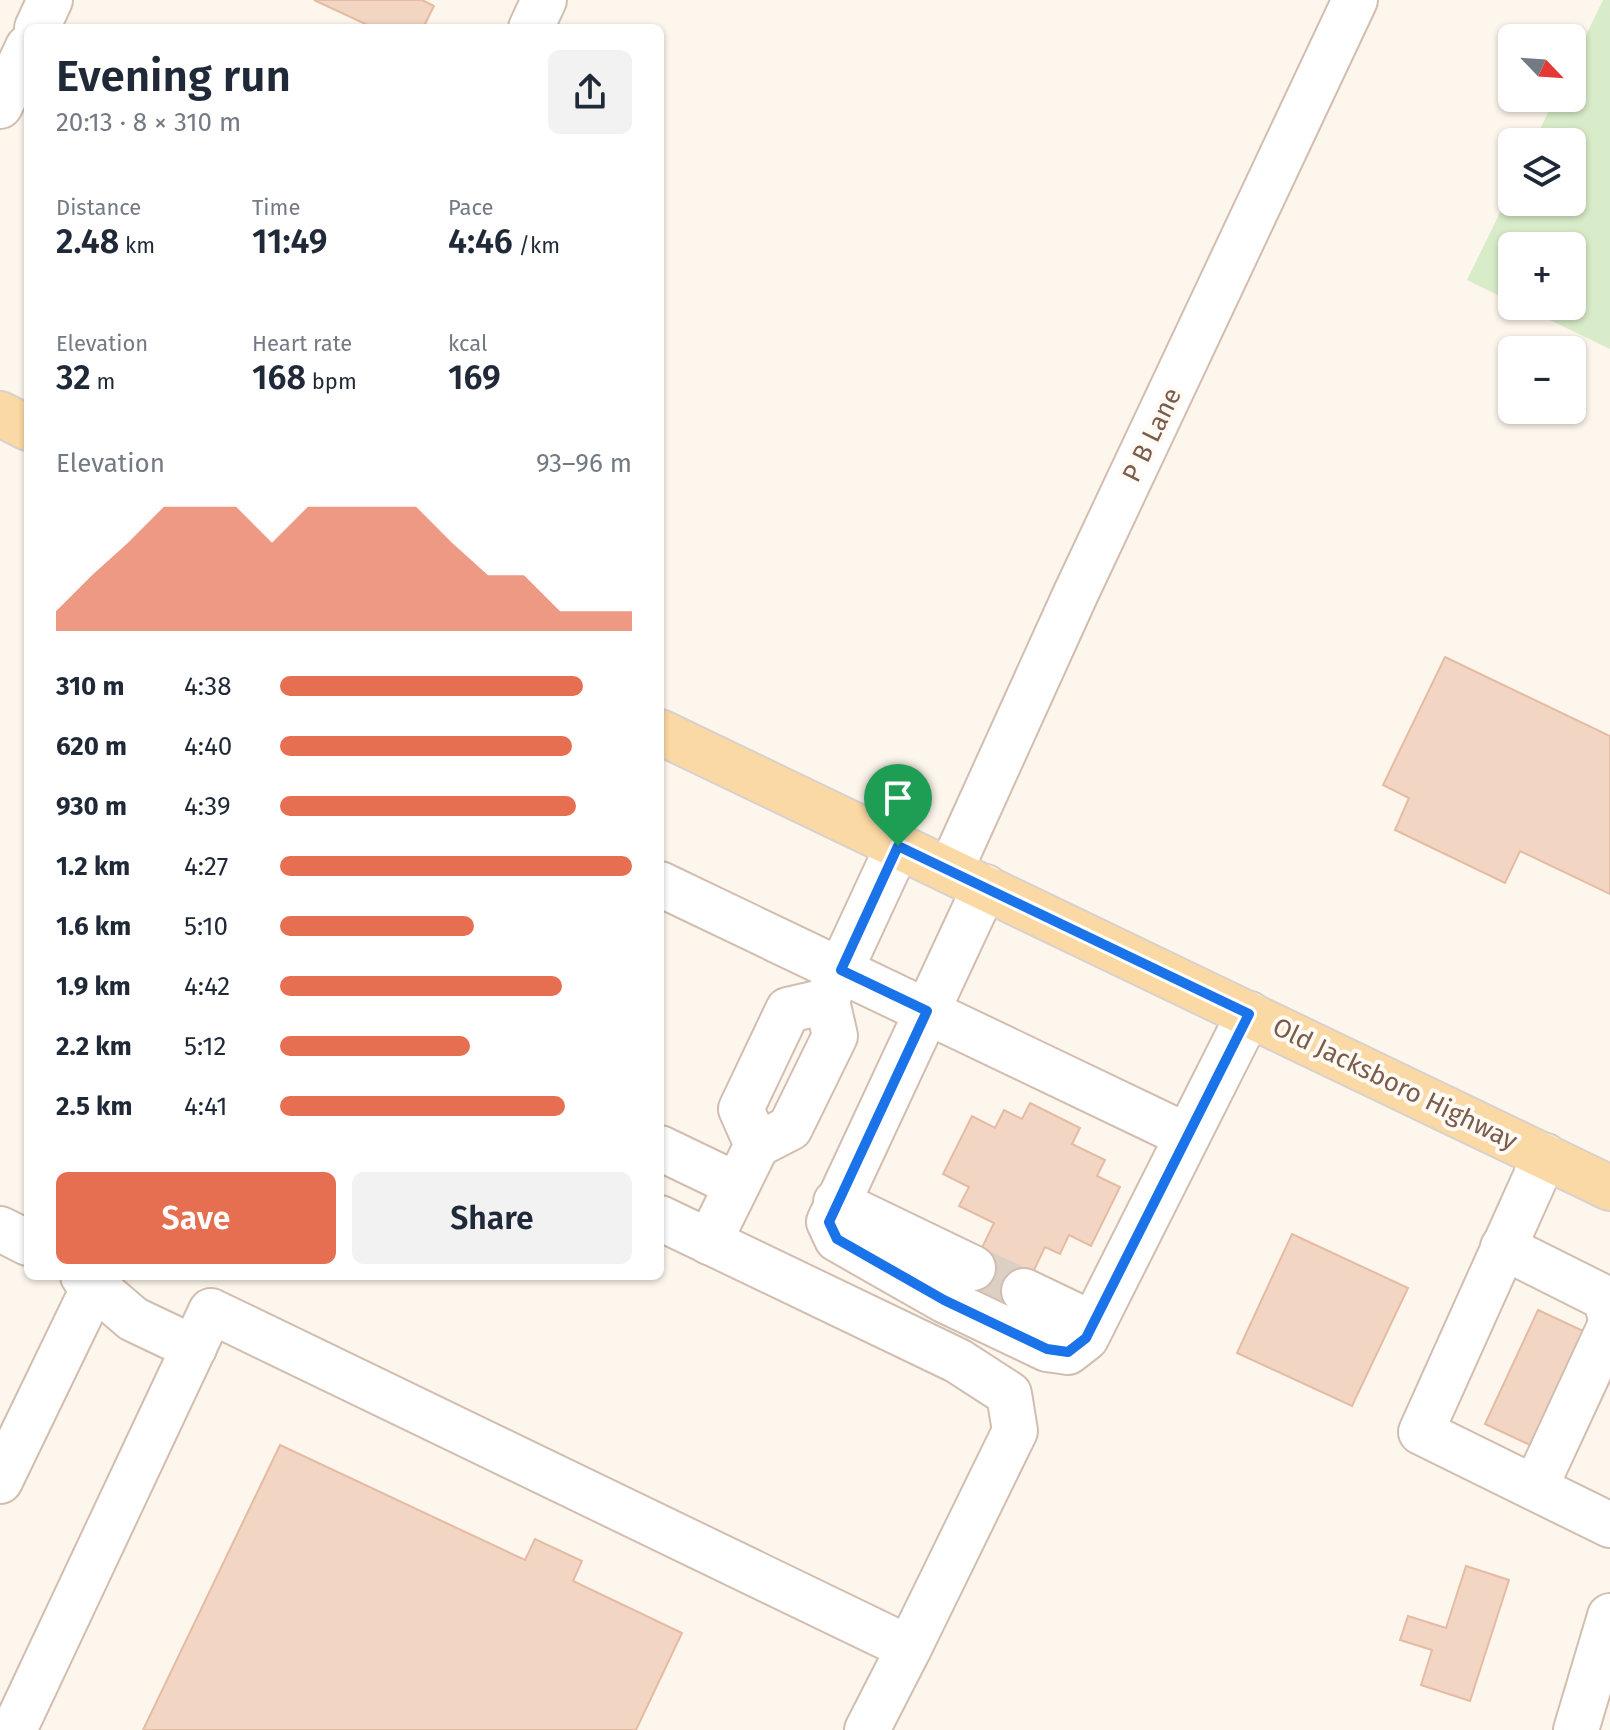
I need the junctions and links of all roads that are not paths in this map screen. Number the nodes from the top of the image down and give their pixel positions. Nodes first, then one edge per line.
1 (50, 0) edge
2 (544, 0) edge
3 (1355, 0) edge
4 (39, 24) edge
5 (533, 24) edge
6 (24, 55) edge
7 (0, 106) edge
8 (0, 414) edge
9 (24, 426) edge
10 (664, 734) edge
11 (898, 846) junction
12 (968, 879) junction
13 (664, 886) edge
14 (834, 986) junction
15 (927, 1011) junction
16 (1249, 1014) junction
17 (1187, 1136) junction
18 (664, 1150) edge
19 (1545, 1156) junction
20 (737, 1185) junction
21 (1610, 1188) edge
22 (836, 1202) junction
23 (664, 1220) edge
24 (0, 1229) edge
25 (24, 1241) edge
26 (709, 1242) junction
27 (1503, 1247) junction
28 (973, 1268) tunnel mouth
29 (92, 1280) edge
30 (93, 1280) edge
31 (1024, 1291) tunnel mouth
32 (211, 1312) edge
33 (1610, 1315) edge
34 (1093, 1324) junction
35 (1610, 1326) edge
36 (0, 1481) edge
37 (1535, 1488) junction
38 (1610, 1525) edge
39 (1610, 1616) edge
40 (909, 1648) junction
41 (1601, 1681) edge
42 (14, 1730) edge
43 (867, 1730) edge
44 (1576, 1730) edge

1 - 4 street
2 - 5 street
3 - 12 street, P B Lane
6 - 7 street
8 - 9 main road
10 - 11 main road, Old Jacksboro Highway
11 - 12 main road, Old Jacksboro Highway
11 - 14 street
12 - 15 street, P B Lane
12 - 16 main road, Old Jacksboro Highway
13 - 14 street
14 - 15 street
14 - 20 street
15 - 17 street
15 - 22 street, P B Lane
16 - 17 street
16 - 19 main road, Old Jacksboro Highway
17 - 34 street
18 - 20 street
19 - 21 main road, Old Jacksboro Highway
19 - 27 street
20 - 26 street
22 - 28 street
22 - 34 street
23 - 26 street
24 - 25 street
26 - 40 street
27 - 33 street
27 - 37 street
29 - 36 street
30 - 32 street
31 - 34 street
32 - 40 street
32 - 42 street
35 - 37 street
37 - 38 street
39 - 41 street
40 - 43 street
41 - 44 street

